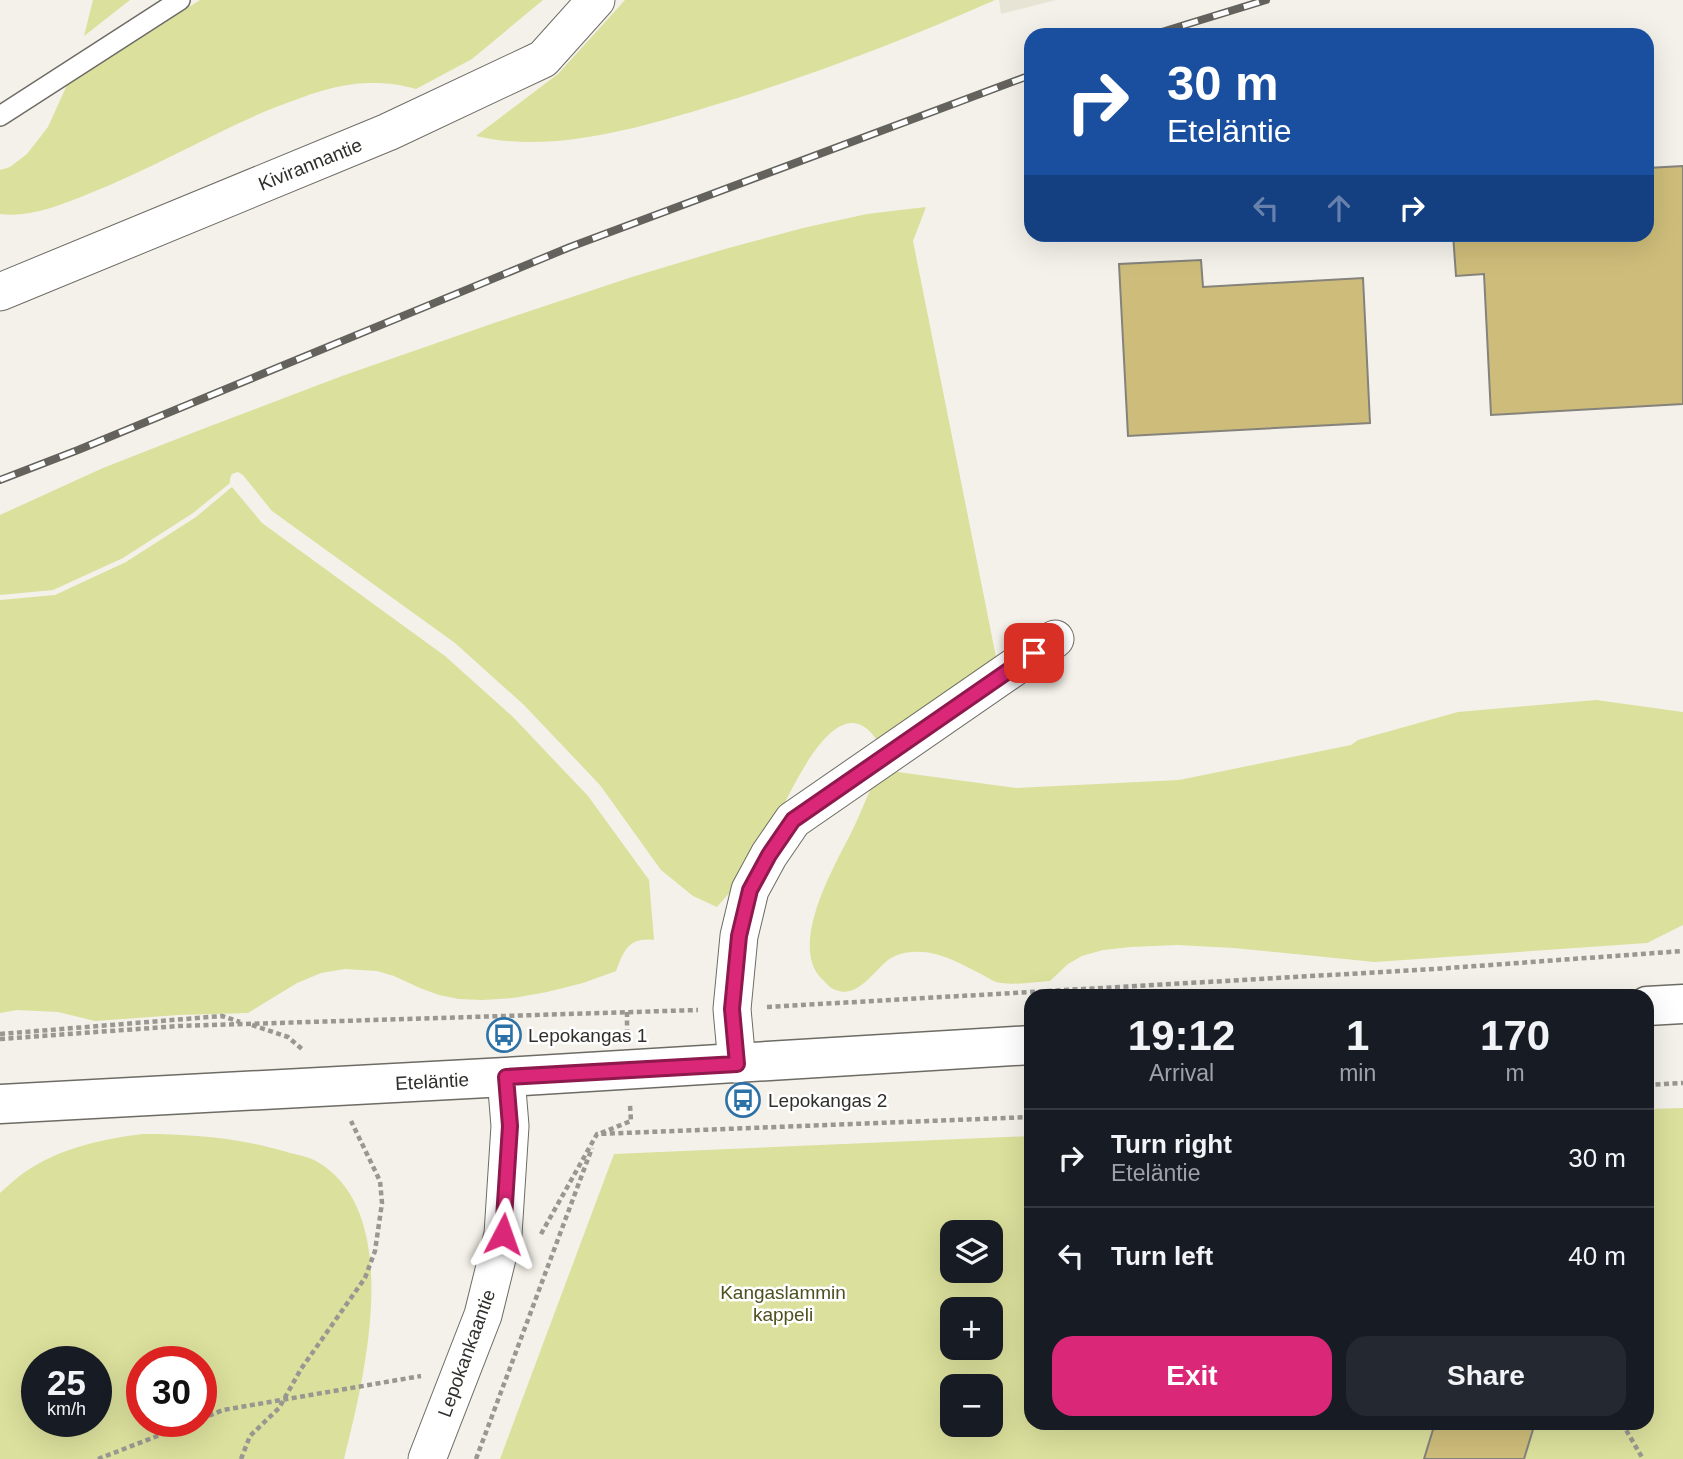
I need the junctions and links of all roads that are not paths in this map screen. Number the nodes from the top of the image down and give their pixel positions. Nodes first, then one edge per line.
1 (180, 0) edge
2 (596, 0) edge
3 (0, 116) edge
4 (0, 292) edge
5 (1055, 639) dead end
6 (1683, 1004) edge
7 (1654, 1006) edge
8 (1024, 1045) edge
9 (737, 1064) junction
10 (506, 1077) junction
11 (0, 1104) edge
12 (427, 1459) edge

1 - 3 lane
2 - 4 street, Kivirannantie
5 - 9 street
6 - 7 street
8 - 9 street, Eteläntie
9 - 10 street, Eteläntie
10 - 11 street, Eteläntie
10 - 12 street, Lepokankaantie

